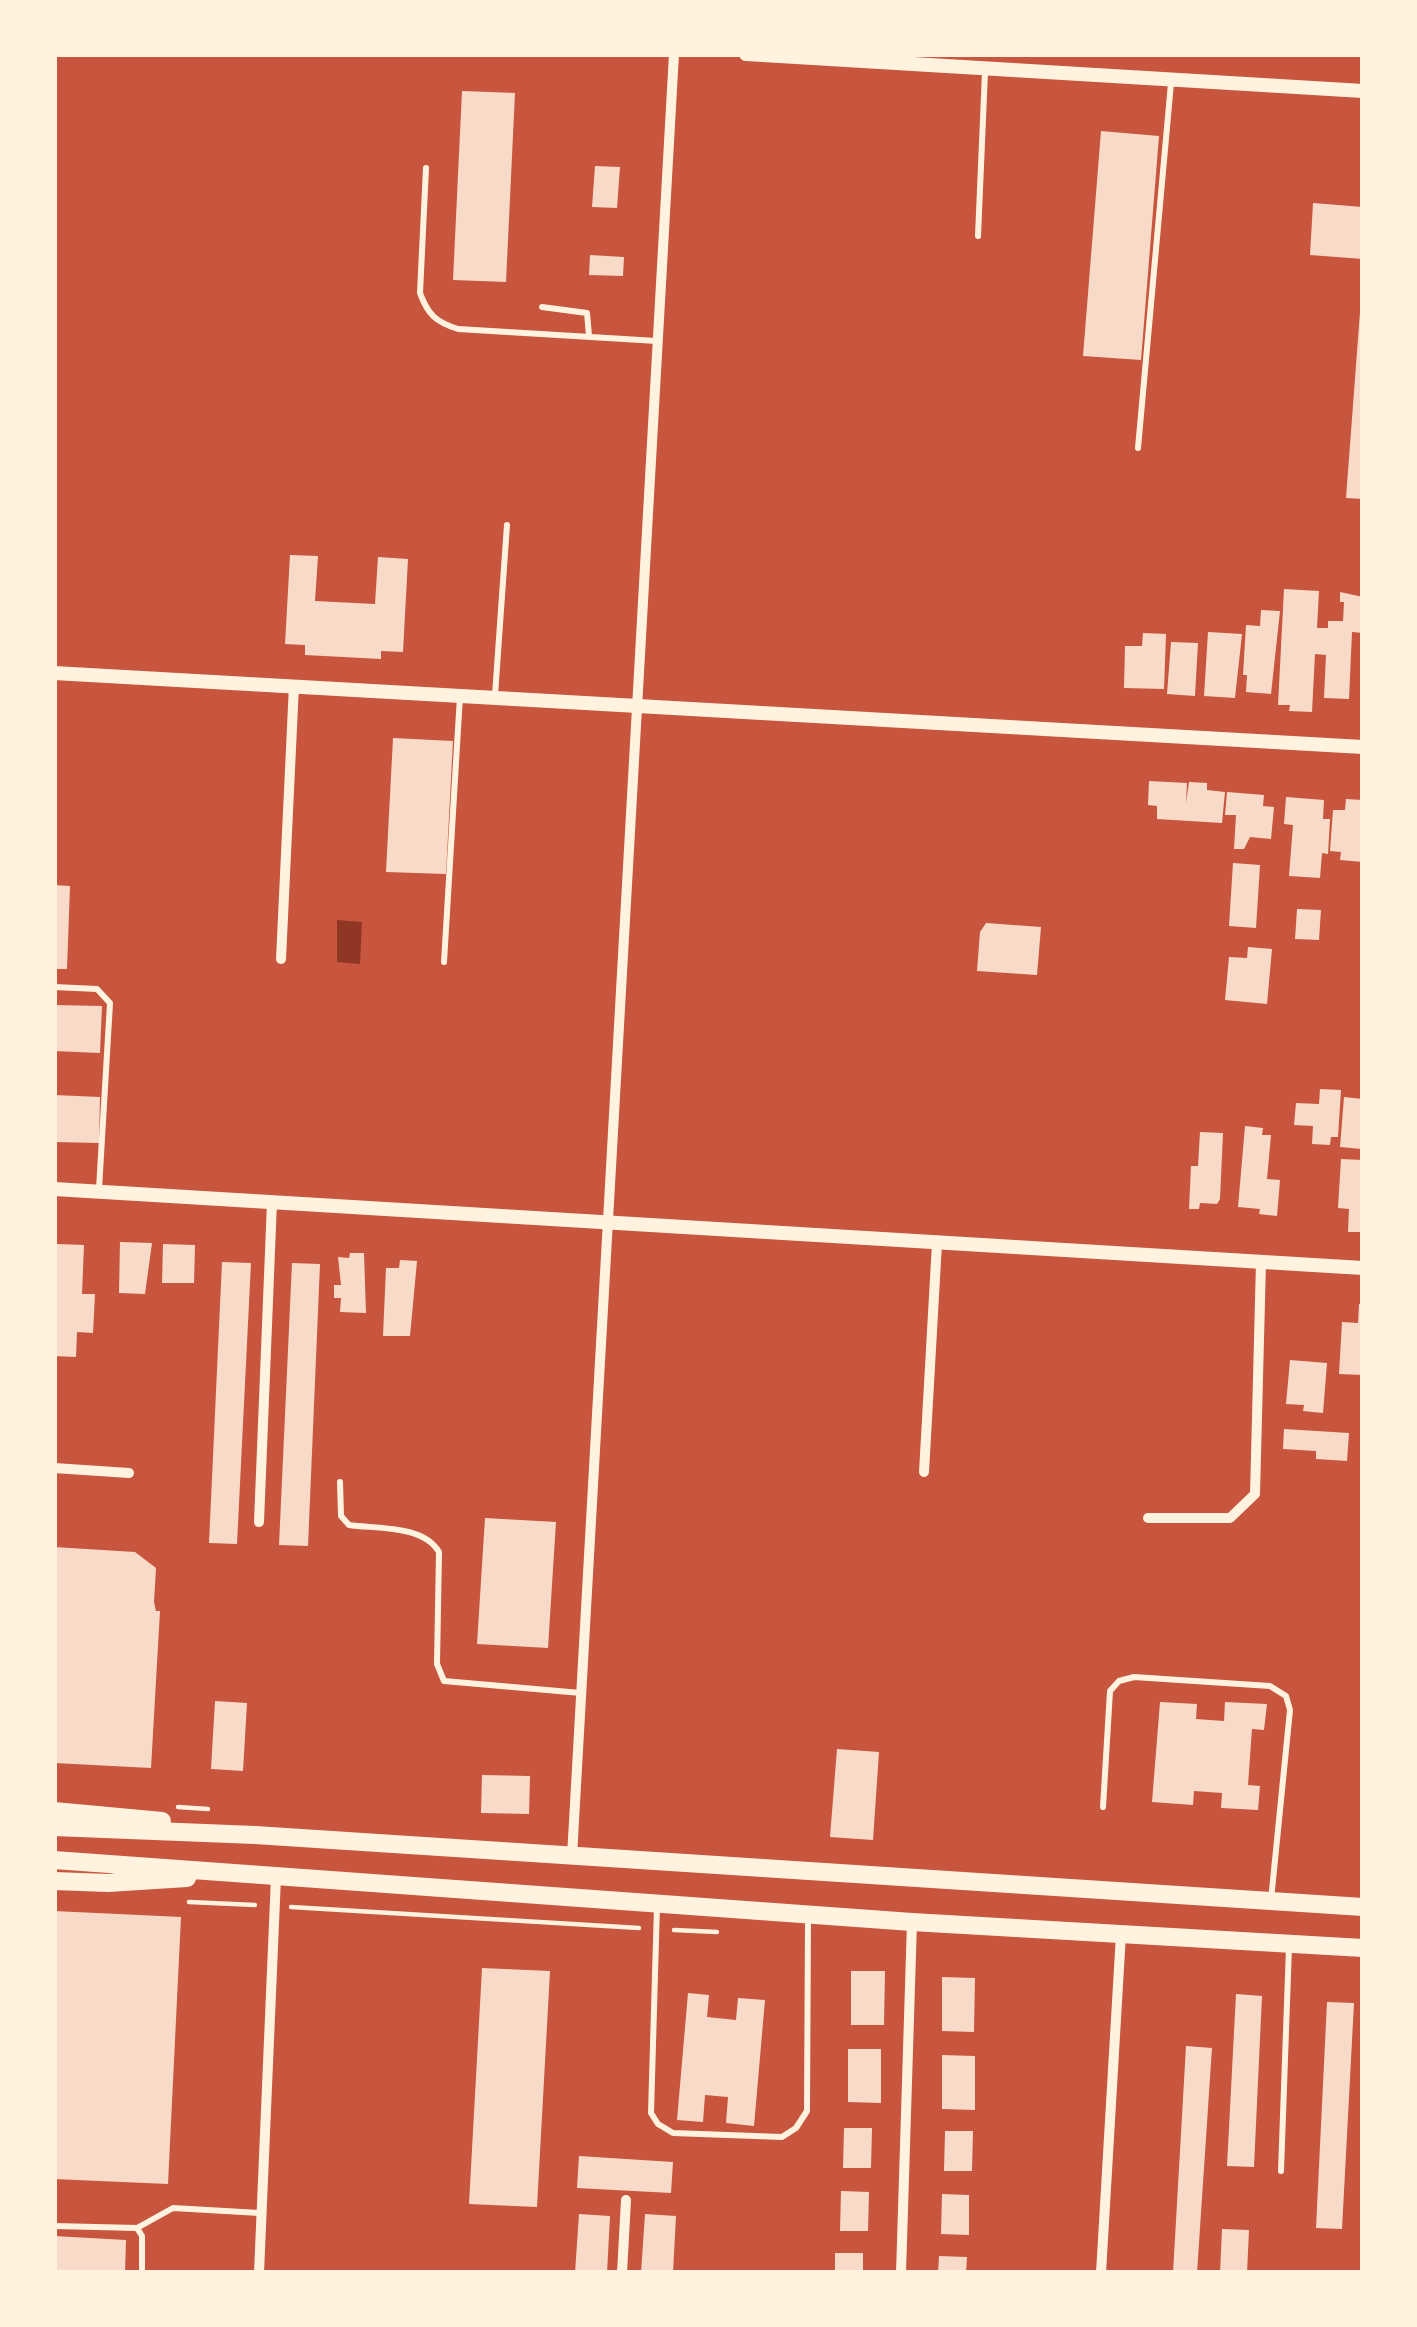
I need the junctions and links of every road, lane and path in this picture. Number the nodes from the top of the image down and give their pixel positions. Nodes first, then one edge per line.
1 (674, 54) edge
2 (746, 54) edge
3 (986, 68) junction
4 (1171, 80) junction
5 (1363, 91) edge
6 (426, 168) dead end
7 (977, 236) dead end
8 (542, 307) dead end
9 (589, 336) junction
10 (657, 341) junction
11 (1138, 448) dead end
12 (507, 525) dead end
13 (54, 673) edge
14 (294, 685) junction
15 (460, 694) junction
16 (495, 696) junction
17 (635, 704) junction
18 (1363, 747) edge
19 (281, 959) dead end
20 (444, 962) dead end
21 (54, 986) edge
22 (54, 1189) edge
23 (99, 1192) junction
24 (272, 1202) junction
25 (606, 1222) junction
26 (937, 1243) junction
27 (1261, 1262) junction
28 (1363, 1268) edge
29 (54, 1468) edge
30 (924, 1472) dead end
31 (129, 1473) dead end
32 (340, 1481) dead end
33 (1148, 1518) dead end
34 (259, 1522) dead end
35 (581, 1693) junction
36 (1103, 1807) dead end
37 (54, 1811) edge
38 (54, 1827) edge
39 (255, 1835) junction
40 (572, 1856) junction
41 (54, 1860) edge
42 (232, 1873) junction
43 (276, 1876) junction
44 (54, 1881) edge
45 (1271, 1901) junction
46 (185, 1902) dead end
47 (657, 1903) junction
48 (274, 1906) junction
49 (1363, 1907) edge
50 (808, 1914) junction
51 (912, 1922) junction
52 (655, 1929) junction
53 (721, 1933) dead end
54 (1121, 1934) junction
55 (1289, 1944) junction
56 (1363, 1948) edge
57 (1281, 2171) dead end
58 (626, 2200) dead end
59 (262, 2213) junction
60 (54, 2226) edge
61 (137, 2228) junction
62 (142, 2273) edge
63 (260, 2273) edge
64 (622, 2273) edge
65 (901, 2273) edge
66 (1101, 2273) edge

1 - 10 street
2 - 3 street
3 - 4 street
3 - 7 lane
4 - 5 street
4 - 11 lane
6 - 9 lane
8 - 9 lane
9 - 10 lane
10 - 17 street
12 - 16 lane
13 - 14 street
14 - 15 street
14 - 19 street
15 - 16 street
15 - 20 lane
16 - 17 street
17 - 18 street
17 - 25 street
21 - 23 lane
22 - 23 street
23 - 24 street
24 - 25 street
24 - 34 street
25 - 26 street
25 - 35 street
26 - 27 street
26 - 30 street
27 - 28 street
27 - 33 street
29 - 31 street
32 - 35 lane
35 - 40 street
36 - 45 lane
37 - 39 main road
38 - 39 main road
39 - 40 main road
40 - 45 main road
41 - 42 main road
42 - 43 main road
42 - 44 main road
43 - 47 main road
43 - 48 street
45 - 49 main road
46 - 48 path
47 - 50 main road
47 - 52 lane
48 - 52 path
48 - 59 street
50 - 51 main road
50 - 52 lane
51 - 54 main road
51 - 65 street
52 - 53 path
54 - 55 main road
54 - 66 street
55 - 56 main road
55 - 57 lane
58 - 64 street
59 - 61 lane
59 - 63 street
60 - 61 lane
61 - 62 lane

